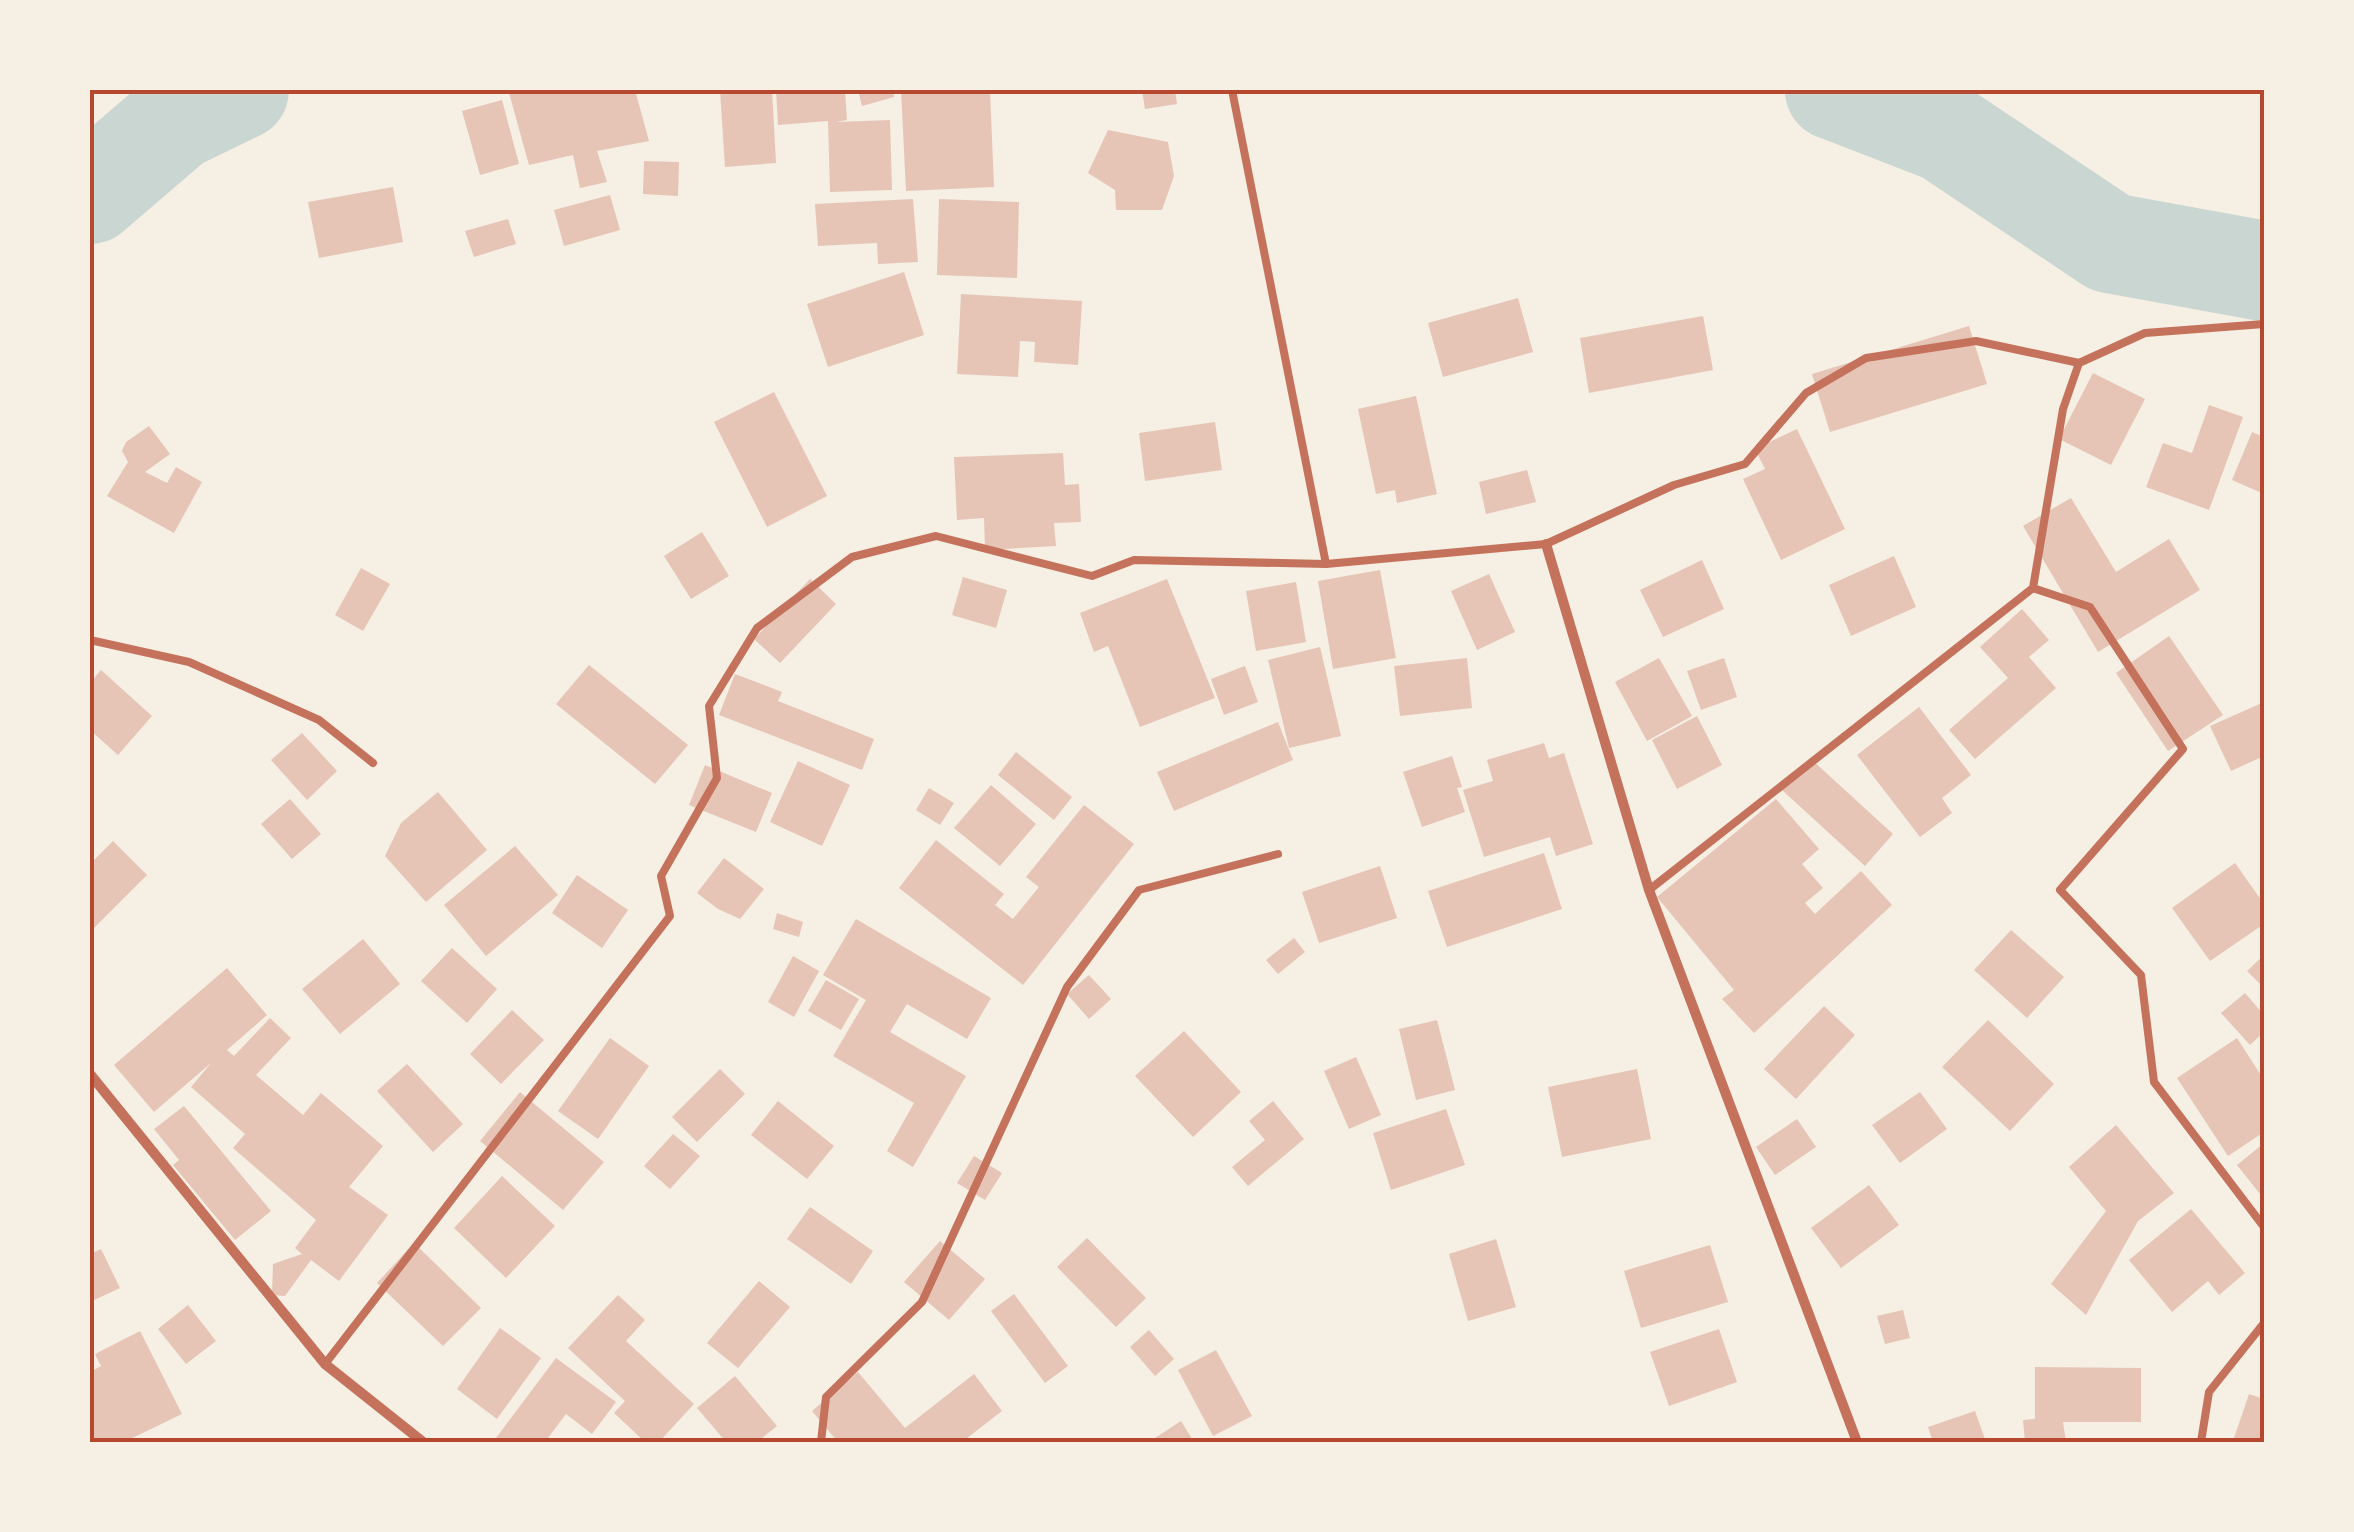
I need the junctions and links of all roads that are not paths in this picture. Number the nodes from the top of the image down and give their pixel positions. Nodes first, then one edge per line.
1 (1232, 90) edge
2 (2264, 324) edge
3 (2080, 363) junction
4 (1546, 544) junction
5 (1326, 564) junction
6 (2033, 588) junction
7 (90, 640) edge
8 (373, 764) dead end
9 (1278, 854) dead end
10 (1649, 890) junction
11 (90, 1074) edge
12 (2264, 1227) edge
13 (2264, 1322) edge
14 (326, 1364) junction
15 (423, 1442) edge
16 (821, 1442) edge
17 (1857, 1442) edge
18 (2201, 1442) edge

1 - 5 lane
2 - 3 lane
3 - 4 lane
3 - 6 lane
4 - 5 lane
4 - 10 street
5 - 14 lane
6 - 10 lane
6 - 12 lane
7 - 8 lane
9 - 16 lane
10 - 17 street
11 - 14 street
13 - 18 lane
14 - 15 street

